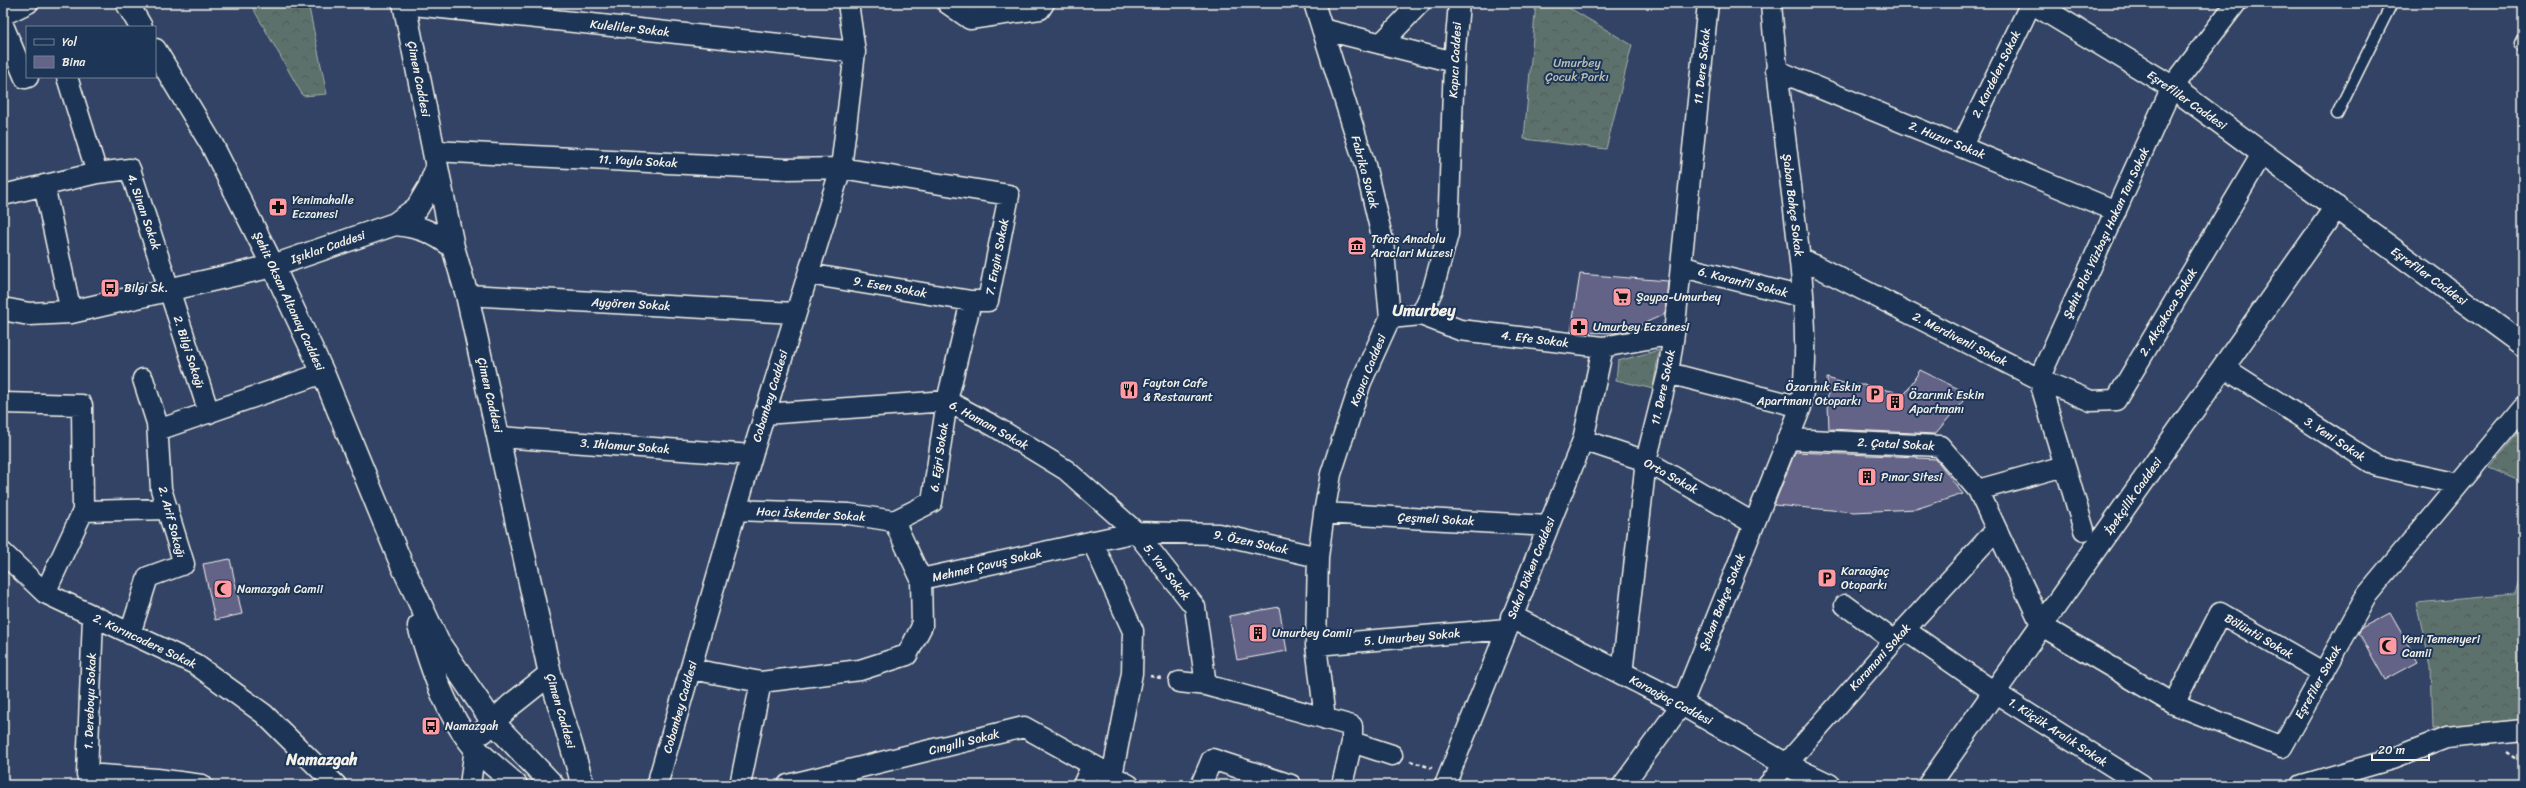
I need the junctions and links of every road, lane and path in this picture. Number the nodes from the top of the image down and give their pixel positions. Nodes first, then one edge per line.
1 (28, 3) edge
2 (127, 3) edge
3 (404, 3) edge
4 (848, 3) edge
5 (947, 3) edge
6 (1044, 3) edge
7 (1314, 3) edge
8 (1420, 3) edge
9 (1459, 3) edge
10 (1708, 3) edge
11 (1771, 3) edge
12 (2032, 3) edge
13 (2236, 3) edge
14 (2392, 3) edge
15 (3, 15) edge
16 (3, 25) edge
17 (141, 26) edge
18 (1322, 30) junction
19 (1381, 44) junction
20 (156, 52) edge
21 (855, 52) junction
22 (9, 58) edge
23 (1454, 62) junction
24 (1776, 70) junction
25 (26, 78) edge
26 (67, 78) edge
27 (2172, 87) junction
28 (2337, 114) dead end
29 (1962, 146) junction
30 (2262, 154) junction
31 (435, 159) junction
32 (841, 168) junction
33 (97, 173) junction
34 (44, 184) junction
35 (3, 195) edge
36 (1009, 195) joint
37 (2336, 207) junction
38 (2116, 211) junction
39 (395, 224) junction
40 (453, 247) junction
41 (1800, 258) junction
42 (273, 266) junction
43 (1683, 267) junction
44 (808, 274) junction
45 (170, 291) junction
46 (468, 296) junction
47 (1803, 297) junction
48 (971, 301) junction
49 (3, 309) edge
50 (71, 312) junction
51 (795, 313) junction
52 (1421, 315) junction
53 (1390, 318) junction
54 (1674, 334) junction
55 (2523, 345) edge
56 (1603, 348) junction
57 (2223, 367) junction
58 (323, 373) junction
59 (1668, 373) junction
60 (142, 379) dead end
61 (2039, 379) junction
62 (947, 401) junction
63 (3, 403) edge
64 (1802, 407) junction
65 (2523, 407) edge
66 (209, 413) junction
67 (764, 414) junction
68 (158, 430) junction
69 (499, 437) junction
70 (1787, 439) junction
71 (1583, 440) junction
72 (752, 455) junction
73 (1646, 461) junction
74 (2064, 466) junction
75 (2459, 484) junction
76 (1978, 490) junction
77 (168, 509) junction
78 (736, 510) junction
79 (83, 511) junction
80 (1324, 513) junction
81 (894, 521) junction
82 (1753, 524) junction
83 (1548, 526) junction
84 (2084, 530) dead end
85 (1995, 531) junction
86 (1136, 532) junction
87 (1092, 541) junction
88 (3, 553) edge
89 (1318, 557) junction
90 (401, 563) junction
91 (921, 579) junction
92 (45, 593) junction
93 (1846, 604) dead end
94 (93, 617) junction
95 (1510, 623) junction
96 (2042, 626) junction
97 (130, 634) junction
98 (1900, 636) junction
99 (1316, 645) junction
100 (691, 669) junction
101 (1132, 673) junction
102 (2324, 673) junction
103 (550, 674) junction
104 (1622, 674) junction
105 (761, 682) junction
106 (1179, 682) joint
107 (1206, 685) junction
108 (1994, 692) junction
109 (1682, 704) junction
110 (2174, 704) junction
111 (1324, 719) junction
112 (492, 721) junction
113 (2523, 730) edge
114 (1352, 742) junction
115 (475, 748) junction
116 (1392, 755) joint
117 (1785, 764) junction
118 (1092, 765) junction
119 (89, 779) edge
120 (1447, 780) edge
121 (1120, 781) edge
122 (202, 785) edge
123 (336, 785) edge
124 (470, 785) edge
125 (516, 785) edge
126 (553, 785) edge
127 (583, 785) edge
128 (657, 785) edge
129 (740, 785) edge
130 (788, 785) edge
131 (1083, 785) edge
132 (1201, 785) edge
133 (1291, 785) edge
134 (1342, 785) edge
135 (1623, 785) edge
136 (1768, 785) edge
137 (1829, 785) edge
138 (1929, 785) edge
139 (2142, 785) edge
140 (2302, 785) edge

1 - 15 street
2 - 17 main road
3 - 21 street, Kuleliler Sokak
3 - 31 main road, Çimen Caddesi
4 - 21 street, Cobanbey Caddesi
5 - 6 street
7 - 18 street, Fabrika Sokak
8 - 19 street
9 - 23 street, Kapıcı Caddesi
10 - 43 street, 11. Dere Sokak
11 - 24 street, Şaban Bahçe Sokak
12 - 27 main road, Eşrefliler Caddesi
12 - 29 street, 2. Kardelen Sokak
13 - 27 street, Şehit Plot Yüzbaşı Hakan Tan Sokak
14 - 28 lane
16 - 22 street
18 - 19 street
18 - 53 street, Fabrika Sokak
19 - 23 street
20 - 42 main road, Şehit Oksan Altanay Caddesi
21 - 32 street, Cobanbey Caddesi
22 - 25 street
23 - 52 street, Kapıcı Caddesi
24 - 29 street, 2. Huzur Sokak
24 - 41 street, Şaban Bahçe Sokak
26 - 33 street
27 - 30 main road, Eşrefliler Caddesi
27 - 38 street, Şehit Plot Yüzbaşı Hakan Tan Sokak
29 - 38 street, 2. Huzur Sokak
30 - 37 main road, Eşrefliler Caddesi
30 - 61 street, 2. Akçakoca Sokak
31 - 32 street, 11. Yayla Sokak
31 - 39 main road
31 - 40 main road, Çimen Caddesi
32 - 36 street, 11. Yayla Sokak
32 - 44 street, Cobanbey Caddesi
33 - 34 street
33 - 45 street, 4. Sinan Sokak
34 - 35 street
34 - 50 street
36 - 48 street, 7. Engin Sokak
37 - 55 main road, Eşrefiler Caddesi
37 - 57 main road, İpekçilik Caddesi
38 - 61 street, Şehit Plot Yüzbaşı Hakan Tan Sokak
39 - 40 main road
39 - 42 main road, Işıklar Caddesi
40 - 46 main road, Çimen Caddesi
41 - 47 street, Şaban Bahçe Sokak
41 - 61 street, 2. Merdivenli Sokak
42 - 45 main road, Işıklar Caddesi
42 - 58 main road, Şehit Oksan Altanay Caddesi
43 - 47 street, 6. Karanfil Sokak
43 - 54 street, 11. Dere Sokak
44 - 48 street, 9. Esen Sokak
44 - 51 street, Cobanbey Caddesi
45 - 50 main road, Işıklar Caddesi
45 - 66 street, 2. Bilgi Sokağı
46 - 51 street, Aygören Sokak
46 - 69 main road, Çimen Caddesi
47 - 64 street, Şaban Bahçe Sokak
48 - 62 street, 6. Eğri Sokak
49 - 50 main road, Işıklar Caddesi
51 - 67 street, Cobanbey Caddesi
52 - 53 street
52 - 56 street, 4. Efe Sokak
53 - 80 street, Kapıcı Caddesi
54 - 56 street, 4. Efe Sokak
54 - 59 street, 11. Dere Sokak
56 - 71 street, Sakal Döken Caddesi
57 - 75 street, 3. Yeni Sokak
57 - 96 main road, İpekçilik Caddesi
58 - 66 street
58 - 90 main road, Şehit Oksan Altanay Caddesi
59 - 64 street
59 - 73 street, 11. Dere Sokak
60 - 68 street, 2. Arif Sokağı
61 - 74 street
62 - 67 street, 6. Hamam Sokak
62 - 81 street, 6. Eğri Sokak
62 - 86 street, 6. Hamam Sokak
63 - 79 street
64 - 70 street, Şaban Bahçe Sokak
65 - 75 street, Eşrefiler Sokak
66 - 68 street
67 - 72 street, Cobanbey Caddesi
68 - 77 street, 2. Arif Sokağı
69 - 72 street, 3. Ihlamur Sokak
69 - 103 main road, Çimen Caddesi
70 - 76 street, 2. Çatal Sokak
70 - 82 street, Şaban Bahçe Sokak
71 - 73 street, Orta Sokak
71 - 83 street, Sakal Döken Caddesi
72 - 78 street, Cobanbey Caddesi
73 - 82 street, Orta Sokak
73 - 104 street, 11. Dere Sokak
74 - 76 street
74 - 84 street
75 - 102 street, Eşrefiler Sokak
76 - 85 street, 2. Çatal Sokak
77 - 79 street
77 - 97 street, 2. Arif Sokağı
78 - 81 street, Hacı İskender Sokak
78 - 100 street, Cobanbey Caddesi
79 - 92 street
80 - 83 street, Çeşmeli Sokak
80 - 89 street, Kapıcı Caddesi
81 - 91 street
82 - 109 street, Şaban Bahçe Sokak
83 - 95 street, Sakal Döken Caddesi
85 - 96 street, 2. Çatal Sokak
85 - 98 street, Karamani Sokak
86 - 87 street, Mehmet Çavuş Sokak
86 - 89 street, 9. Özen Sokak
86 - 107 street, 5. Yan Sokak
87 - 91 street, Mehmet Çavuş Sokak
87 - 101 street
88 - 92 street, 2. Karıncadere Sokak
89 - 99 street, Kapıcı Caddesi
90 - 112 main road, Şehit Oksan Altanay Caddesi
90 - 115 main road, Şehit Oksan Altanay Caddesi
91 - 105 street, Mehmet Çavuş Sokak
92 - 94 street, 2. Karıncadere Sokak
93 - 98 street, 1. Küçük Aralık Sokak
94 - 97 street, 2. Karıncadere Sokak
94 - 119 street, 1. Dereboyu Sokak
95 - 99 street, 5. Umurbey Sokak
95 - 104 main road, Karaağaç Caddesi
95 - 120 street, Sakal Döken Caddesi
96 - 108 main road, İpekçilik Caddesi
96 - 110 street, Eşrefiler Sokak
97 - 123 street, 2. Karıncadere Sokak
98 - 108 street, 1. Küçük Aralık Sokak
98 - 117 street, Karamani Sokak
99 - 111 street, Kapıcı Caddesi
100 - 105 street, Mehmet Çavuş Sokak
100 - 128 street, Cobanbey Caddesi
101 - 106 path
101 - 121 street
102 - 110 street, Eşrefiler Sokak
102 - 110 street, Bölüntü Sokak
103 - 112 main road
103 - 127 main road, Çimen Caddesi
104 - 109 main road, Karaağaç Caddesi
105 - 129 street
106 - 107 street
107 - 111 street
108 - 138 main road, İpekçilik Caddesi
108 - 139 street, 1. Küçük Aralık Sokak
109 - 117 main road, Karaağaç Caddesi
109 - 135 street, Şaban Bahçe Sokak
111 - 114 street
112 - 115 main road
112 - 126 main road, Şehit Oksan Altanay Caddesi
113 - 140 street
114 - 116 street
114 - 134 street
115 - 124 street
115 - 125 main road, Şehit Oksan Altanay Caddesi
116 - 120 path
117 - 136 street, Karamani Sokak
117 - 137 main road, Karaağaç Caddesi
118 - 121 street, Cıngıllı Sokak
118 - 130 street, Cıngıllı Sokak
118 - 131 street
119 - 122 street
132 - 133 street

